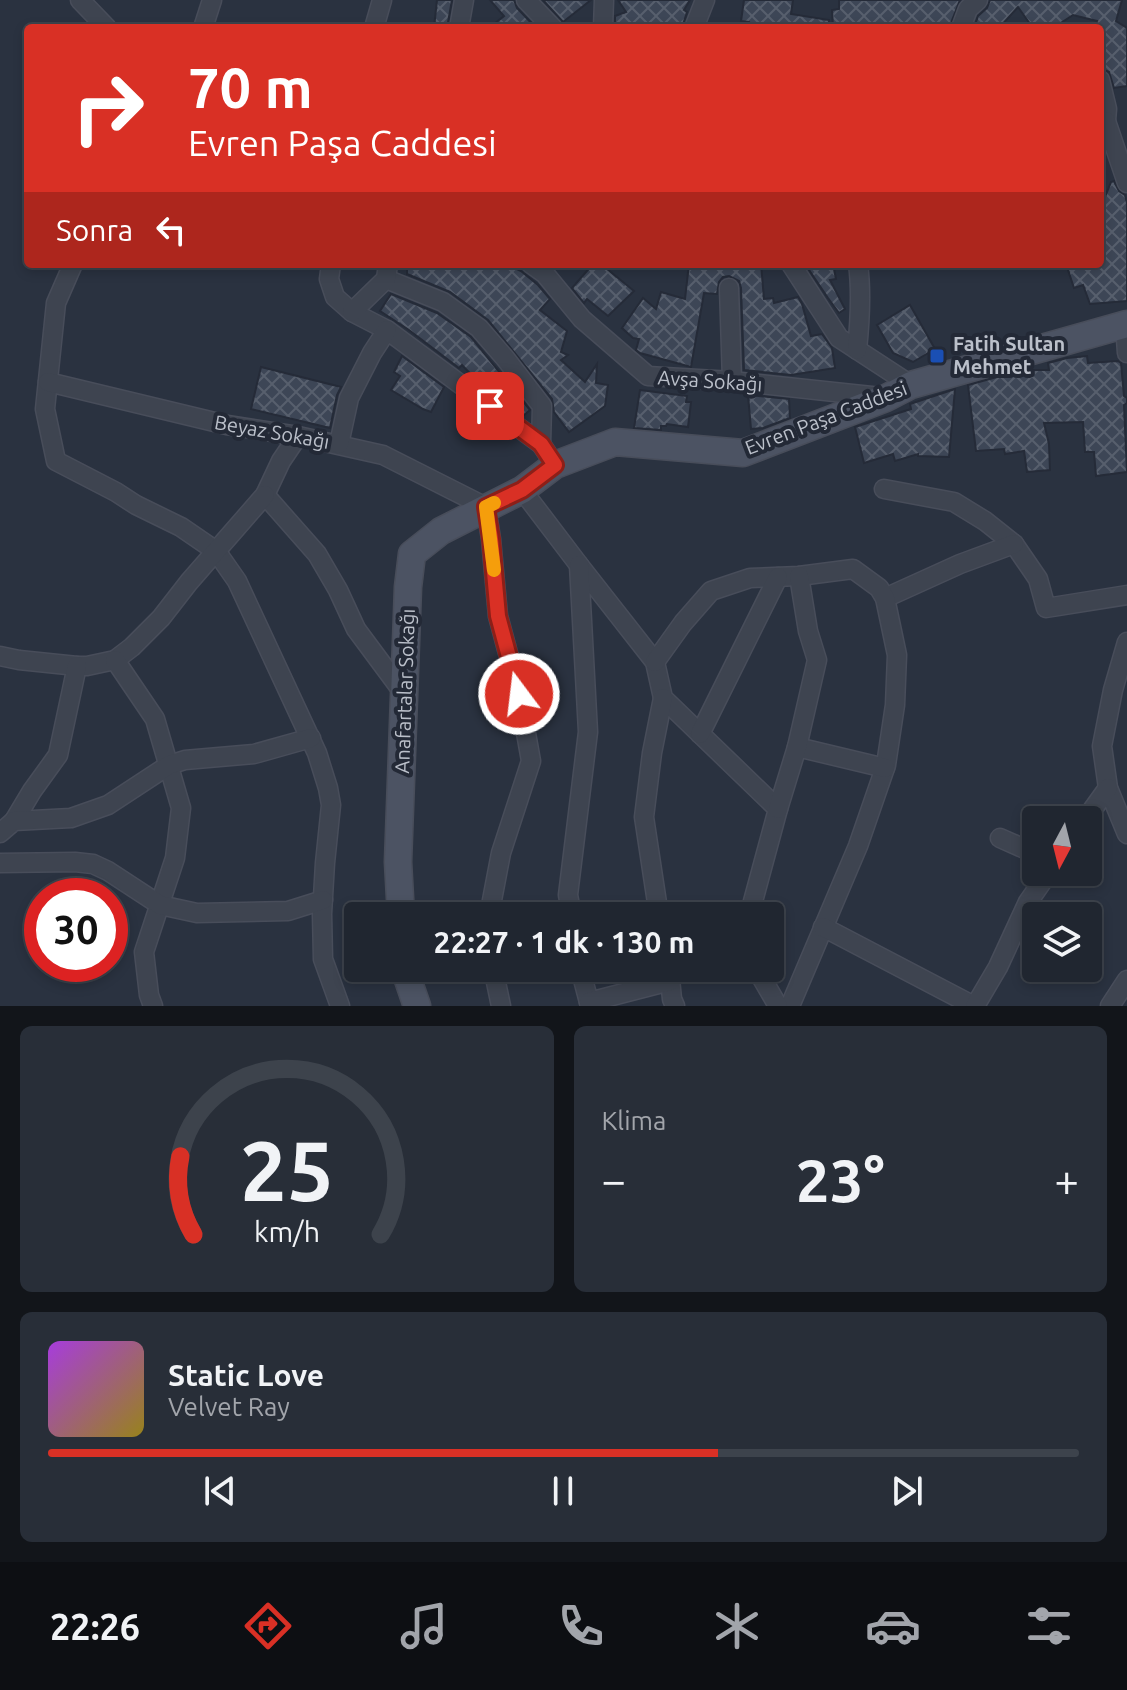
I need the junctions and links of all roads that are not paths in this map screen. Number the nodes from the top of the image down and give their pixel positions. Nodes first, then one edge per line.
1 (80, 0) edge
2 (212, 0) edge
3 (382, 0) edge
4 (464, 0) edge
5 (526, 0) edge
6 (604, 0) edge
7 (978, 0) edge
8 (103, 24) edge
9 (204, 24) edge
10 (375, 24) edge
11 (460, 24) edge
12 (549, 24) edge
13 (603, 24) edge
14 (962, 24) edge
15 (1104, 97) edge
16 (1104, 119) edge
17 (1104, 125) edge
18 (1127, 183) edge
19 (71, 268) edge
20 (330, 268) edge
21 (543, 268) edge
22 (794, 268) edge
23 (859, 268) edge
24 (387, 271) edge
25 (729, 288) dead end
26 (352, 312) junction
27 (1126, 324) edge
28 (387, 330) junction
29 (857, 350) junction
30 (1127, 353) edge
31 (732, 381) junction
32 (48, 382) junction
33 (911, 385) junction
34 (886, 398) junction
35 (298, 436) junction
36 (339, 444) junction
37 (548, 454) junction
38 (884, 489) dead end
39 (522, 490) junction
40 (265, 495) junction
41 (486, 507) junction
42 (1014, 544) junction
43 (216, 551) junction
44 (579, 565) junction
45 (799, 576) junction
46 (778, 577) junction
47 (1127, 595) edge
48 (885, 598) junction
49 (1127, 642) edge
50 (0, 656) edge
51 (115, 660) junction
52 (655, 662) junction
53 (77, 666) junction
54 (405, 695) junction
55 (663, 698) junction
56 (700, 734) junction
57 (311, 738) junction
58 (797, 747) junction
59 (169, 765) junction
60 (885, 768) junction
61 (1108, 788) junction
62 (1095, 806) edge
63 (778, 809) junction
64 (7, 827) edge
65 (1127, 834) edge
66 (1000, 838) dead end
67 (1022, 848) edge
68 (0, 863) edge
69 (1039, 886) edge
70 (323, 900) junction
71 (400, 902) edge
72 (492, 902) edge
73 (569, 902) edge
74 (657, 902) edge
75 (753, 902) edge
76 (160, 905) junction
77 (823, 927) junction
78 (1127, 980) edge
79 (409, 982) edge
80 (496, 982) edge
81 (584, 982) edge
82 (650, 982) edge
83 (670, 982) edge
84 (764, 982) edge
85 (589, 1004) edge
86 (153, 1006) edge
87 (340, 1006) edge
88 (417, 1006) edge
89 (501, 1006) edge
90 (675, 1006) edge
91 (778, 1006) edge
92 (790, 1006) edge
93 (975, 1006) edge
94 (1110, 1006) edge

1 - 8 street
2 - 9 street
3 - 10 street
4 - 11 street
5 - 12 street
6 - 13 street
7 - 14 street
15 - 16 street
17 - 18 street
19 - 32 street
20 - 26 street
21 - 31 street, Avşa Sokağı
22 - 29 street
23 - 29 street
24 - 26 street
24 - 37 street
25 - 31 street
26 - 28 street
27 - 30 street
27 - 33 main road, Evren Paşa Caddesi
28 - 36 street
28 - 37 street
29 - 33 street
31 - 34 street, Avşa Sokağı
32 - 35 street, Beyaz Sokağı
32 - 43 street
33 - 34 main road, Evren Paşa Caddesi
34 - 37 main road, Evren Paşa Caddesi
35 - 36 street, Beyaz Sokağı
35 - 40 street
36 - 41 street, Beyaz Sokağı
37 - 39 main road, Evren Paşa Caddesi
38 - 42 street
39 - 41 main road, Evren Paşa Caddesi
39 - 44 street
40 - 43 street
40 - 54 street
41 - 54 main road, Anafartalar Sokağı
41 - 72 street
42 - 47 street
42 - 48 street
43 - 51 street
43 - 57 street
44 - 52 street
44 - 73 street
45 - 46 street
45 - 48 street
45 - 58 street
46 - 52 street
46 - 56 street
48 - 60 street
49 - 61 street
50 - 53 street
51 - 53 street
51 - 59 street
52 - 55 street
53 - 64 street
54 - 71 main road, Anafartalar Sokağı
55 - 56 street
55 - 74 street
56 - 63 street
57 - 59 street
57 - 70 street
58 - 60 street
58 - 63 street
59 - 64 street
59 - 76 street
60 - 77 street
61 - 62 street
61 - 65 street
63 - 75 street
66 - 67 street
68 - 76 street
69 - 93 street
70 - 76 street
70 - 87 street
76 - 86 street
77 - 92 street
77 - 93 street
78 - 94 street
79 - 88 main road
80 - 89 street
81 - 85 street
82 - 85 street
83 - 90 street
84 - 91 street

